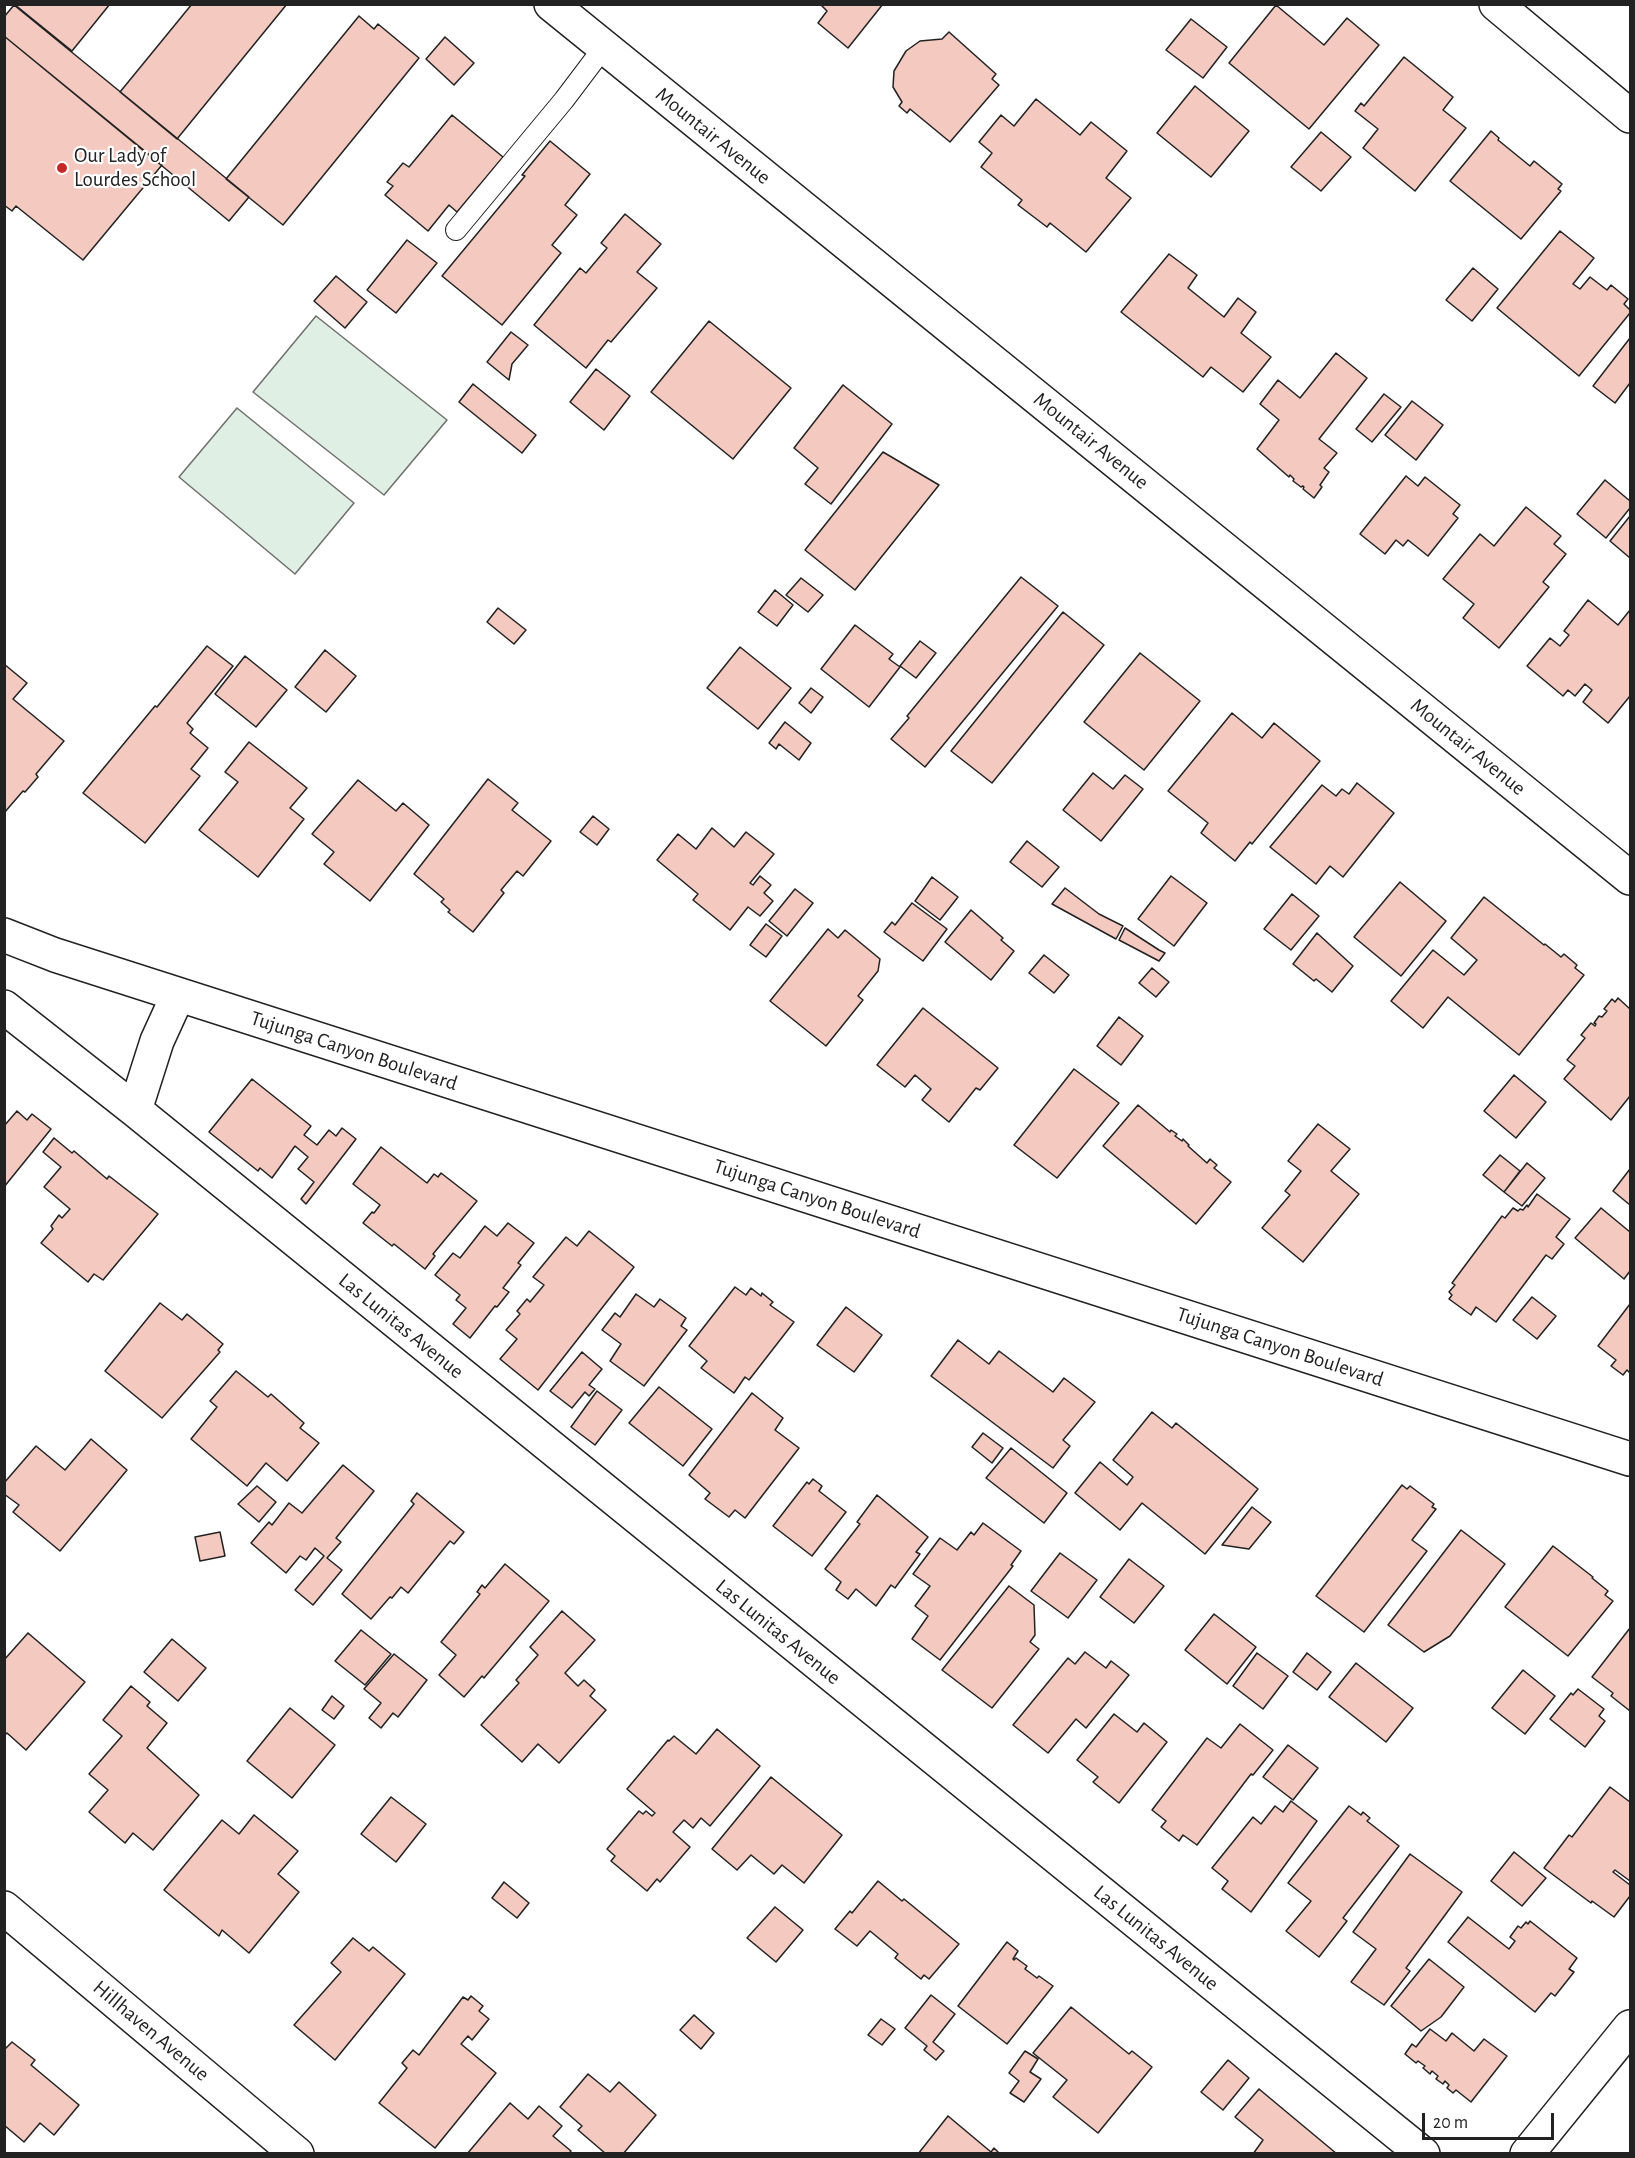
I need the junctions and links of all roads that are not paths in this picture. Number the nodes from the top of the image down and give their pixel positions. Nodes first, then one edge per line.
1 (551, 4) edge
2 (1496, 4) edge
3 (604, 47) junction
4 (1630, 116) edge
5 (456, 230) dead end
6 (1630, 878) edge
7 (4, 935) edge
8 (178, 994) junction
9 (4, 1008) edge
10 (135, 1110) junction
11 (1630, 1459) edge
12 (4, 1908) edge
13 (1630, 2027) edge
14 (297, 2154) edge
15 (1423, 2154) edge
16 (1527, 2154) edge

1 - 3 street, Mountair Avenue
2 - 4 street
3 - 5 lane
3 - 6 street, Mountair Avenue
7 - 8 street, Tujunga Canyon Boulevard
8 - 10 street
8 - 11 street, Tujunga Canyon Boulevard
9 - 10 street, Las Lunitas Avenue
10 - 15 street, Las Lunitas Avenue
12 - 14 street, Hillhaven Avenue
13 - 16 street

